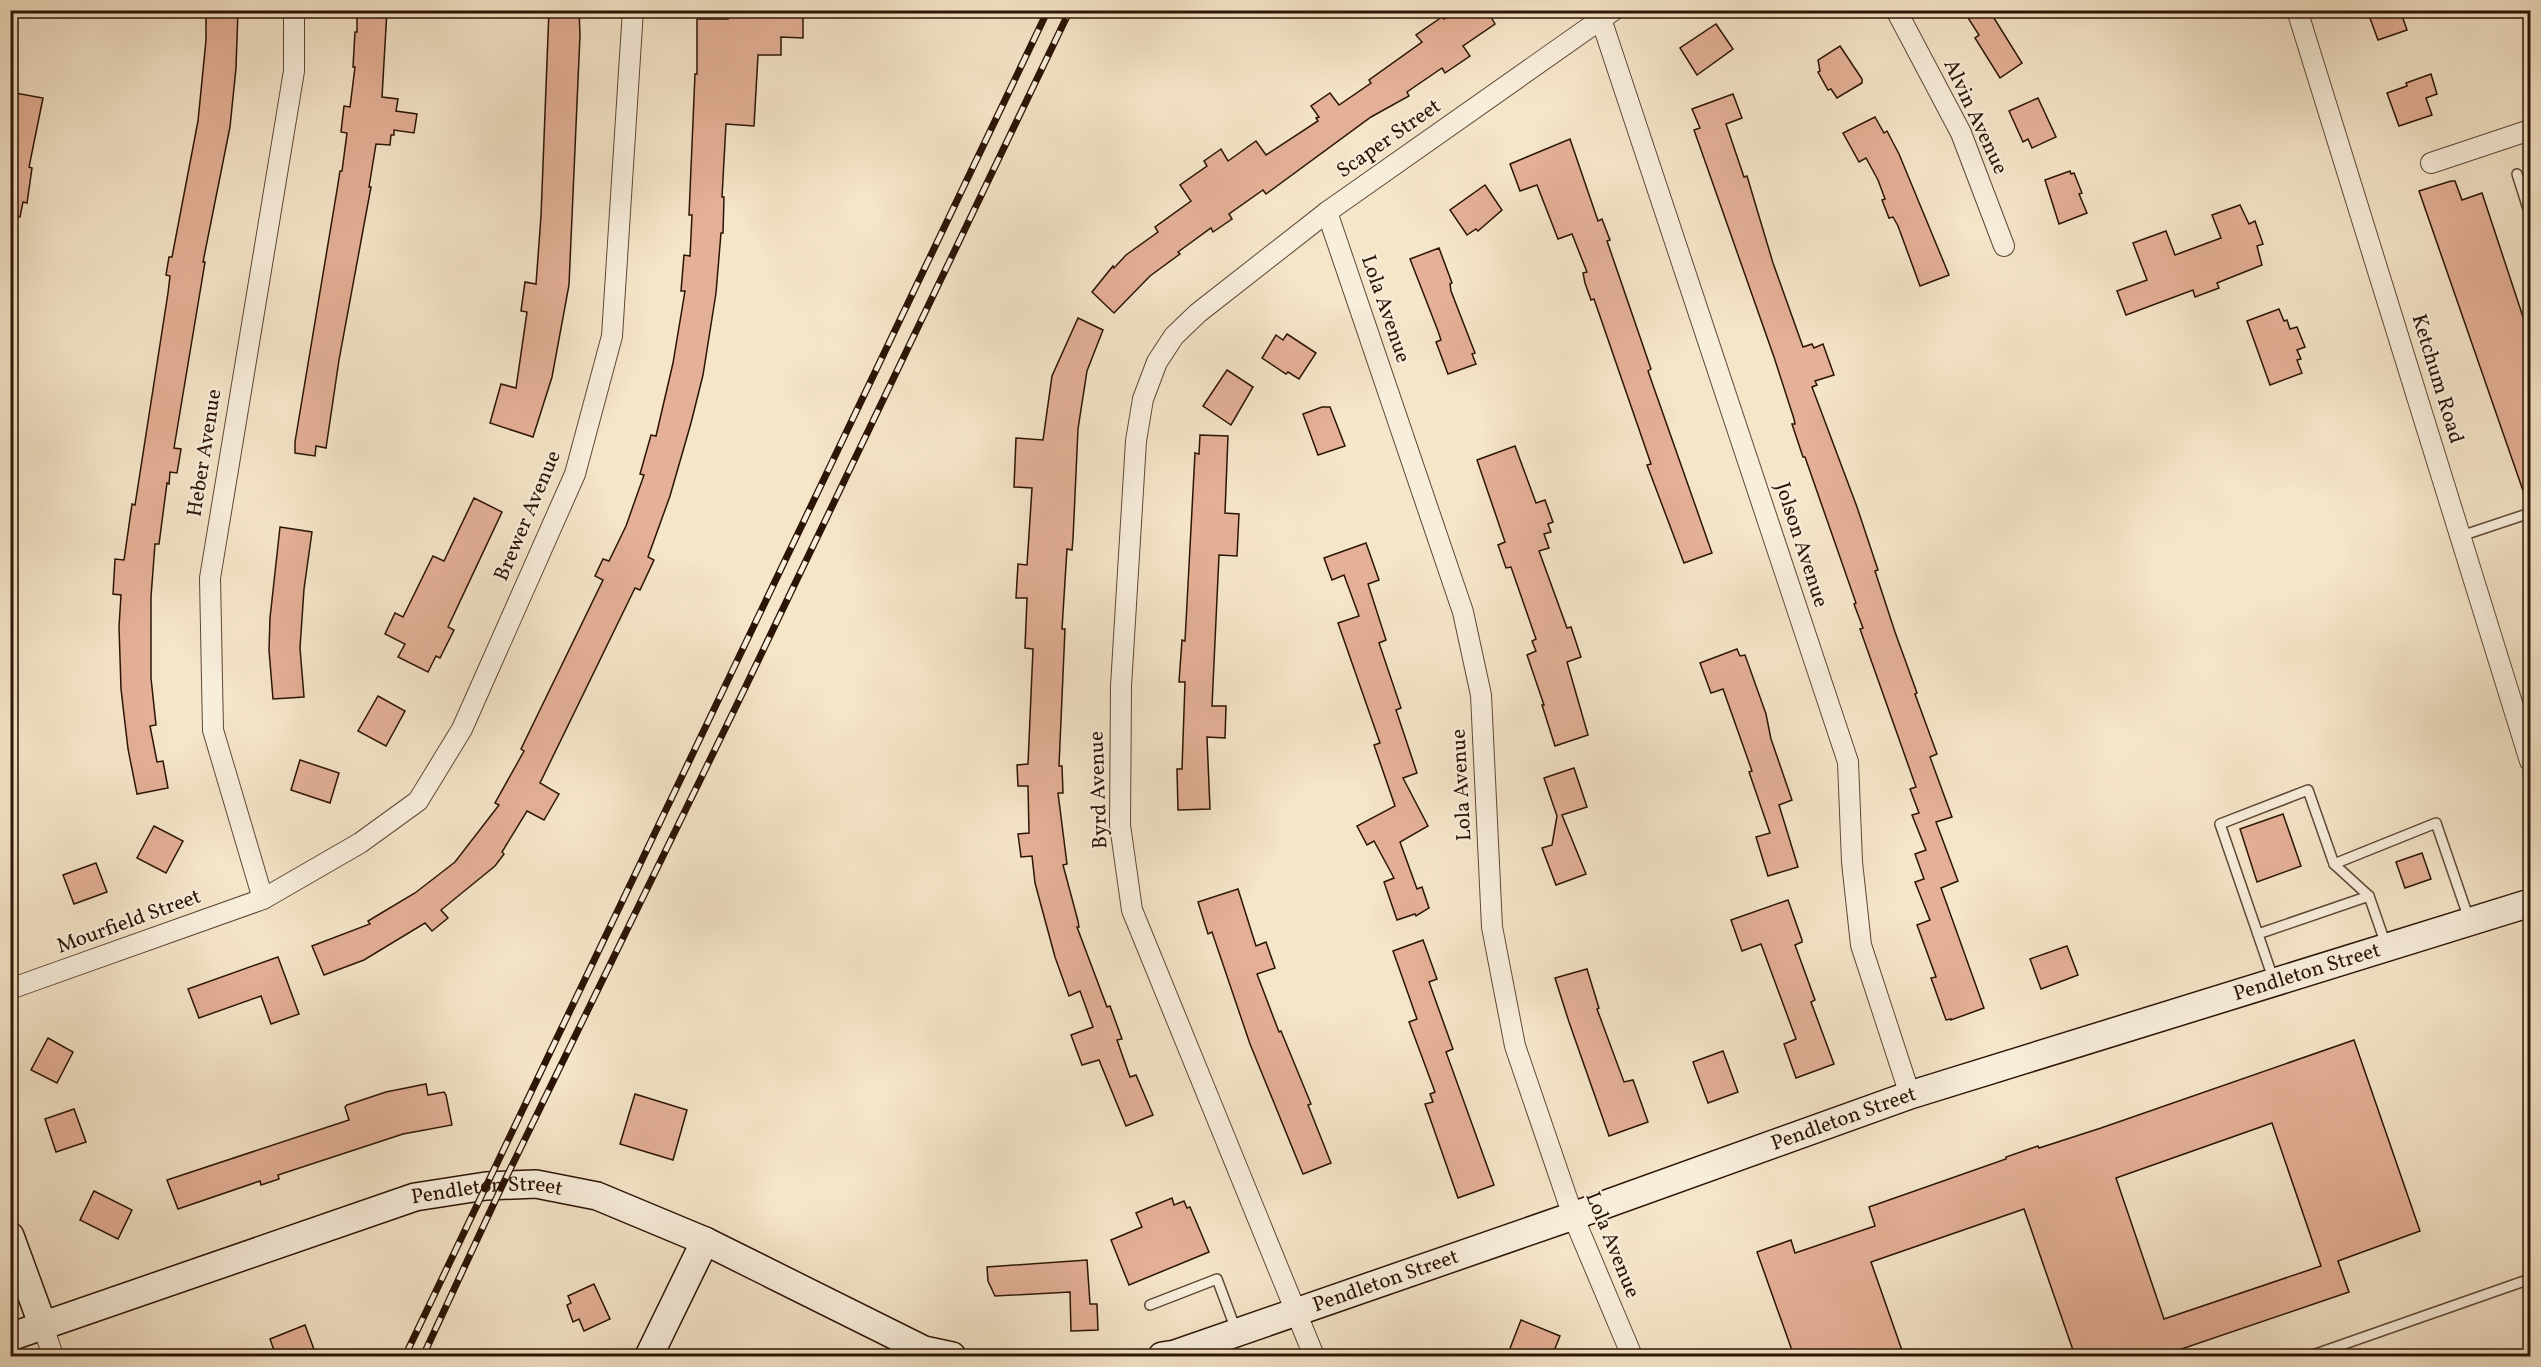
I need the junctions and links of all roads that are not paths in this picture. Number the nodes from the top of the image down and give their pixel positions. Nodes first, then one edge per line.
1 (294, 10) edge
2 (633, 10) edge
3 (1896, 10) edge
4 (2297, 10) edge
5 (1607, 15) edge
6 (2530, 130) edge
7 (2431, 163) dead end
8 (2517, 174) dead end
9 (1327, 212) junction
10 (2530, 215) edge
11 (2004, 246) dead end
12 (1198, 313) joint
13 (2530, 513) edge
14 (2461, 536) junction
15 (2530, 759) edge
16 (2334, 864) junction
17 (2370, 896) junction
18 (263, 900) junction
19 (2530, 903) edge
20 (2470, 921) junction
21 (2258, 934) junction
22 (2387, 947) junction
23 (2275, 982) junction
24 (10, 989) edge
25 (1910, 1095) junction
26 (1573, 1216) junction
27 (10, 1236) edge
28 (705, 1241) junction
29 (2530, 1279) edge
30 (1150, 1305) dead end
31 (1295, 1312) junction
32 (43, 1326) junction
33 (1237, 1332) junction
34 (10, 1337) edge
35 (53, 1356) edge
36 (649, 1356) edge
37 (952, 1356) edge
38 (1162, 1356) edge
39 (1314, 1356) edge
40 (1632, 1356) edge
41 (2310, 1356) edge

1 - 18 street, Heber Avenue
2 - 18 street, Brewer Avenue
3 - 11 street, Alvin Avenue
4 - 14 street, Ketchum Road
5 - 9 street, Scaper Street
5 - 25 street, Jolson Avenue
6 - 7 street
8 - 10 lane
9 - 12 street, Scaper Street
9 - 26 street, Lola Avenue
12 - 31 street, Byrd Avenue
13 - 14 lane
14 - 15 street, Ketchum Road
16 - 17 lane
16 - 20 lane
16 - 21 lane
17 - 21 lane
17 - 22 lane
18 - 24 street, Mourfield Street
19 - 20 main road, Pendleton Street
20 - 22 main road, Pendleton Street
21 - 23 lane
22 - 23 main road, Pendleton Street
23 - 25 main road, Pendleton Street
25 - 26 main road, Pendleton Street
26 - 31 main road, Pendleton Street
26 - 40 street, Lola Avenue
27 - 32 main road
28 - 32 main road, Pendleton Street
28 - 36 main road
28 - 37 main road, Pendleton Street
29 - 41 lane
30 - 33 lane
31 - 33 main road, Pendleton Street
31 - 39 street, Byrd Avenue
32 - 34 main road, Pendleton Street
32 - 35 street
33 - 38 main road, Pendleton Street

